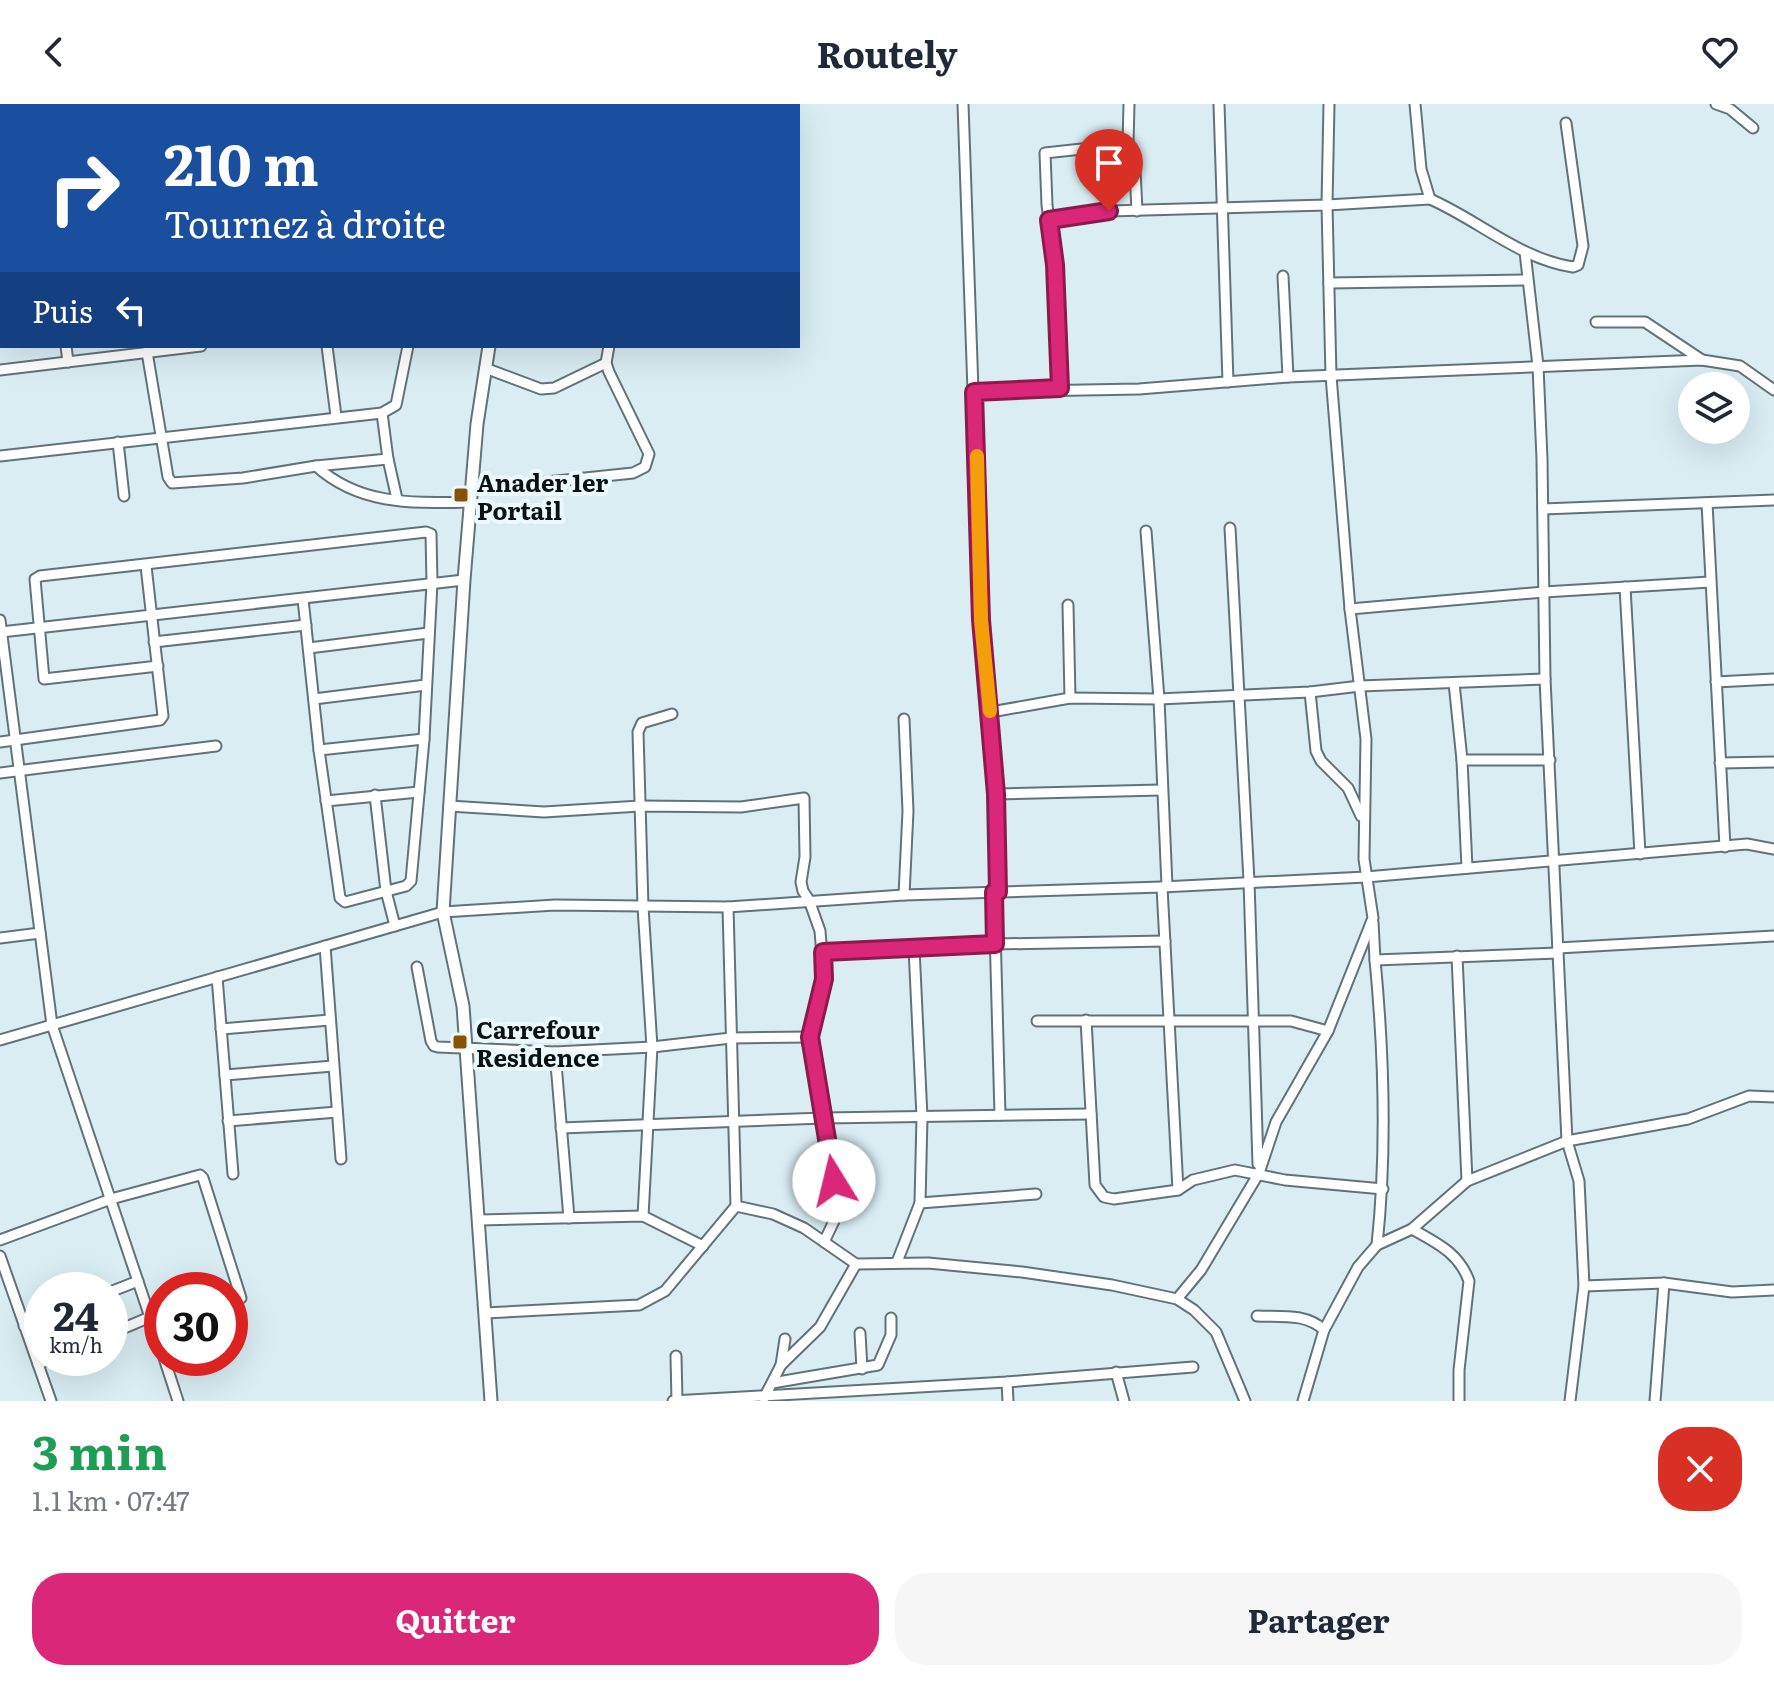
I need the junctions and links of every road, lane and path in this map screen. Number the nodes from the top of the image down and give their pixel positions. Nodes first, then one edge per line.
1 (963, 104) edge
2 (1129, 104) edge
3 (1219, 104) edge
4 (1329, 104) edge
5 (1415, 104) edge
6 (1716, 104) edge
7 (1566, 123) dead end
8 (1753, 128) dead end
9 (1128, 144) junction
10 (1430, 199) junction
11 (1327, 205) junction
12 (1222, 208) junction
13 (1137, 211) junction
14 (1049, 220) junction
15 (1525, 252) junction
16 (1283, 276) dead end
17 (1527, 280) junction
18 (1329, 283) junction
19 (1596, 322) dead end
20 (66, 348) edge
21 (178, 348) edge
22 (327, 348) edge
23 (408, 348) edge
24 (489, 348) edge
25 (609, 348) edge
26 (154, 350) edge
27 (1702, 360) junction
28 (68, 362) junction
29 (606, 363) junction
30 (1538, 366) junction
31 (485, 368) junction
32 (0, 370) edge
33 (1331, 376) junction
34 (1288, 377) junction
35 (1228, 382) junction
36 (1060, 388) junction
37 (1774, 390) edge
38 (974, 392) junction
39 (382, 413) junction
40 (336, 416) junction
41 (161, 438) junction
42 (118, 442) junction
43 (0, 456) edge
44 (388, 459) junction
45 (316, 466) junction
46 (124, 496) dead end
47 (471, 496) junction
48 (397, 499) junction
49 (1774, 500) edge
50 (1707, 503) junction
51 (1543, 509) junction
52 (1230, 528) dead end
53 (1146, 531) dead end
54 (146, 566) junction
55 (464, 580) junction
56 (1710, 582) junction
57 (432, 583) junction
58 (1625, 587) junction
59 (1544, 592) junction
60 (303, 599) junction
61 (1068, 605) dead end
62 (1350, 609) junction
63 (151, 616) junction
64 (0, 620) edge
65 (306, 625) junction
66 (39, 628) junction
67 (1, 632) edge
68 (428, 633) junction
69 (154, 642) junction
70 (309, 648) junction
71 (158, 666) junction
72 (1545, 679) junction
73 (1774, 679) edge
74 (1716, 682) junction
75 (1454, 683) junction
76 (426, 685) junction
77 (1360, 686) junction
78 (1310, 692) junction
79 (1239, 696) junction
80 (1070, 698) junction
81 (314, 699) junction
82 (1159, 699) junction
83 (991, 712) junction
84 (672, 714) dead end
85 (904, 719) dead end
86 (424, 739) junction
87 (16, 740) junction
88 (0, 742) edge
89 (216, 746) dead end
90 (319, 750) junction
91 (1462, 760) junction
92 (1550, 760) junction
93 (1774, 762) edge
94 (1720, 763) junction
95 (20, 770) junction
96 (0, 773) edge
97 (1161, 790) junction
98 (419, 792) junction
99 (996, 794) junction
100 (375, 795) junction
101 (326, 801) junction
102 (449, 806) junction
103 (640, 806) junction
104 (1363, 819) junction
105 (1725, 847) junction
106 (1774, 849) edge
107 (1640, 854) junction
108 (1555, 861) junction
109 (1467, 868) junction
110 (1366, 877) junction
111 (1249, 881) junction
112 (1164, 886) junction
113 (386, 891) junction
114 (996, 892) junction
115 (904, 895) junction
116 (809, 900) junction
117 (643, 907) junction
118 (728, 907) junction
119 (443, 912) junction
120 (1373, 918) junction
121 (395, 926) junction
122 (40, 933) junction
123 (1774, 936) edge
124 (0, 938) edge
125 (1165, 941) junction
126 (995, 944) junction
127 (325, 946) junction
128 (914, 948) junction
129 (1558, 950) junction
130 (823, 952) junction
131 (1457, 956) junction
132 (1375, 960) junction
133 (417, 967) dead end
134 (217, 977) junction
135 (1167, 1019) junction
136 (330, 1020) junction
137 (1086, 1020) junction
138 (1252, 1020) junction
139 (1037, 1021) dead end
140 (52, 1025) junction
141 (221, 1029) junction
142 (1328, 1031) junction
143 (810, 1037) junction
144 (731, 1038) junction
145 (0, 1040) edge
146 (467, 1047) junction
147 (652, 1047) junction
148 (555, 1052) junction
149 (333, 1066) junction
150 (225, 1075) junction
151 (1774, 1097) edge
152 (337, 1112) junction
153 (1091, 1114) junction
154 (1000, 1115) junction
155 (922, 1117) junction
156 (824, 1118) junction
157 (228, 1121) junction
158 (734, 1122) junction
159 (648, 1126) junction
160 (561, 1128) junction
161 (1567, 1141) junction
162 (341, 1159) dead end
163 (1259, 1173) junction
164 (233, 1174) dead end
165 (1467, 1181) junction
166 (1383, 1189) junction
167 (1178, 1190) junction
168 (1036, 1194) dead end
169 (111, 1199) junction
170 (920, 1203) junction
171 (736, 1206) junction
172 (643, 1216) junction
173 (569, 1218) junction
174 (480, 1220) junction
175 (1412, 1229) junction
176 (0, 1240) edge
177 (824, 1242) junction
178 (1377, 1245) junction
179 (703, 1246) junction
180 (0, 1256) edge
181 (897, 1262) junction
182 (856, 1264) junction
183 (233, 1272) edge
184 (138, 1281) junction
185 (1664, 1283) junction
186 (128, 1285) edge
187 (1584, 1286) junction
188 (1774, 1290) edge
189 (144, 1299) edge
190 (1177, 1299) junction
191 (485, 1313) junction
192 (1257, 1316) dead end
193 (891, 1318) dead end
194 (24, 1326) edge
195 (1324, 1330) junction
196 (860, 1333) dead end
197 (785, 1339) dead end
198 (676, 1356) dead end
199 (781, 1365) junction
200 (1193, 1367) dead end
201 (862, 1369) junction
202 (1116, 1372) junction
203 (42, 1376) edge
204 (170, 1376) edge
205 (1007, 1382) junction
206 (772, 1383) junction
207 (851, 1396) edge
208 (764, 1399) edge
209 (51, 1401) edge
210 (178, 1401) edge
211 (491, 1401) edge
212 (676, 1401) edge
213 (1008, 1401) edge
214 (1124, 1401) edge
215 (1245, 1401) edge
216 (1303, 1401) edge
217 (1459, 1401) edge
218 (1570, 1401) edge
219 (1655, 1401) edge

1 - 38 street
2 - 9 street
3 - 12 street
4 - 11 street
5 - 10 street
6 - 8 street
7 - 15 street
9 - 13 street
9 - 14 street
10 - 11 street
10 - 15 street
11 - 12 street
11 - 18 street
12 - 13 street
12 - 35 street
13 - 14 street
14 - 36 street
15 - 17 street
16 - 34 street
17 - 18 street
17 - 30 street
18 - 33 street
19 - 27 street
20 - 28 street
21 - 26 street
22 - 40 street
23 - 39 street
24 - 31 street
25 - 29 street
26 - 28 street
26 - 41 street
27 - 30 street
27 - 37 street
28 - 32 street
29 - 31 street
29 - 47 street
30 - 33 street
30 - 51 street
31 - 47 street
33 - 34 street
33 - 62 street
34 - 35 street
35 - 36 street
36 - 38 street
38 - 83 street
39 - 40 street
39 - 44 street
40 - 41 street
41 - 42 street
41 - 45 street
42 - 43 street
42 - 46 street
44 - 45 street
44 - 48 street
45 - 48 street
47 - 48 street
47 - 55 street
49 - 50 street
50 - 51 street
50 - 56 street
51 - 59 street
52 - 79 street
53 - 82 street
54 - 57 street
54 - 63 street
54 - 66 street
55 - 57 street
55 - 102 street
56 - 58 street
56 - 74 street
57 - 60 street
57 - 68 street
58 - 59 street
58 - 107 street
59 - 62 street
59 - 72 street
60 - 63 street
60 - 65 street
61 - 80 street
62 - 77 street
63 - 66 street
63 - 69 street
64 - 67 street
65 - 69 street
65 - 70 street
66 - 67 street
66 - 71 street
67 - 87 street
68 - 70 street
68 - 76 street
69 - 71 street
70 - 81 street
71 - 87 street
72 - 75 street
72 - 92 street
73 - 74 street
74 - 94 street
75 - 77 street
75 - 91 street
76 - 81 street
76 - 86 street
77 - 78 street
77 - 104 street
78 - 79 street
78 - 104 street
79 - 82 street
79 - 111 street
80 - 82 street
80 - 83 street
81 - 90 street
82 - 97 street
83 - 99 street
84 - 103 street
85 - 115 street
86 - 90 street
86 - 98 street
87 - 88 street
87 - 95 street
89 - 95 street
90 - 101 street
91 - 92 street
91 - 109 street
92 - 108 street
93 - 94 street
94 - 105 street
95 - 96 street
95 - 122 street
97 - 99 street
97 - 112 street
98 - 100 street
98 - 113 street
99 - 114 street
100 - 101 street
100 - 113 street
101 - 113 street
102 - 103 street
102 - 119 street
103 - 116 street
103 - 117 street
104 - 110 street
105 - 106 street
105 - 107 street
107 - 108 street
108 - 109 street
108 - 129 street
109 - 110 street
110 - 111 street
110 - 120 street
111 - 112 street
111 - 138 street
112 - 114 street
112 - 125 street
113 - 121 street
114 - 115 street
114 - 126 street
115 - 116 street
116 - 118 street
116 - 130 street
117 - 118 street
117 - 119 street
117 - 147 street
118 - 144 street
119 - 121 street
119 - 146 street
120 - 132 street
120 - 142 street
121 - 127 street
122 - 124 street
122 - 140 street
123 - 129 street
125 - 126 street
125 - 135 street
126 - 128 street
126 - 154 street
127 - 134 street
127 - 136 street
128 - 130 street
128 - 155 street
129 - 131 street
129 - 161 street
130 - 143 street
131 - 132 street
131 - 165 street
132 - 166 street
133 - 146 street
134 - 140 street
134 - 141 street
135 - 137 street
135 - 138 street
135 - 167 street
136 - 141 street
136 - 149 street
137 - 139 street
137 - 153 street
138 - 142 street
138 - 163 street
140 - 145 street
140 - 169 street
141 - 150 street
142 - 163 street
143 - 144 street
143 - 156 street
144 - 147 street
144 - 158 street
146 - 148 street
146 - 174 street
147 - 148 street
147 - 159 street
148 - 160 street
149 - 150 street
149 - 152 street
150 - 157 street
151 - 161 street
152 - 157 street
152 - 162 street
153 - 154 street
153 - 167 street
154 - 155 street
155 - 156 street
155 - 170 street
156 - 158 street
156 - 177 street
157 - 164 street
158 - 159 street
158 - 171 street
159 - 160 street
159 - 172 street
160 - 173 street
161 - 165 street
161 - 187 street
163 - 166 street
163 - 167 street
163 - 190 street
165 - 175 street
166 - 178 street
168 - 170 street
169 - 176 street
169 - 183 street
169 - 184 street
170 - 181 street
171 - 177 street
171 - 179 street
172 - 173 street
172 - 179 street
173 - 174 street
174 - 191 street
175 - 178 street
175 - 217 street
177 - 182 street
178 - 195 street
179 - 191 street
180 - 194 street
181 - 182 street
181 - 190 street
182 - 199 street
184 - 186 street
184 - 189 street
185 - 187 street
185 - 188 street
185 - 219 street
187 - 218 street
190 - 215 street
191 - 211 street
192 - 195 street
193 - 201 street
195 - 216 street
196 - 201 street
197 - 199 street
198 - 212 street
199 - 206 street
200 - 202 street
201 - 206 street
202 - 205 street
202 - 214 street
203 - 209 street
204 - 210 street
205 - 207 street
205 - 213 street
206 - 208 street
207 - 208 street
208 - 212 street

